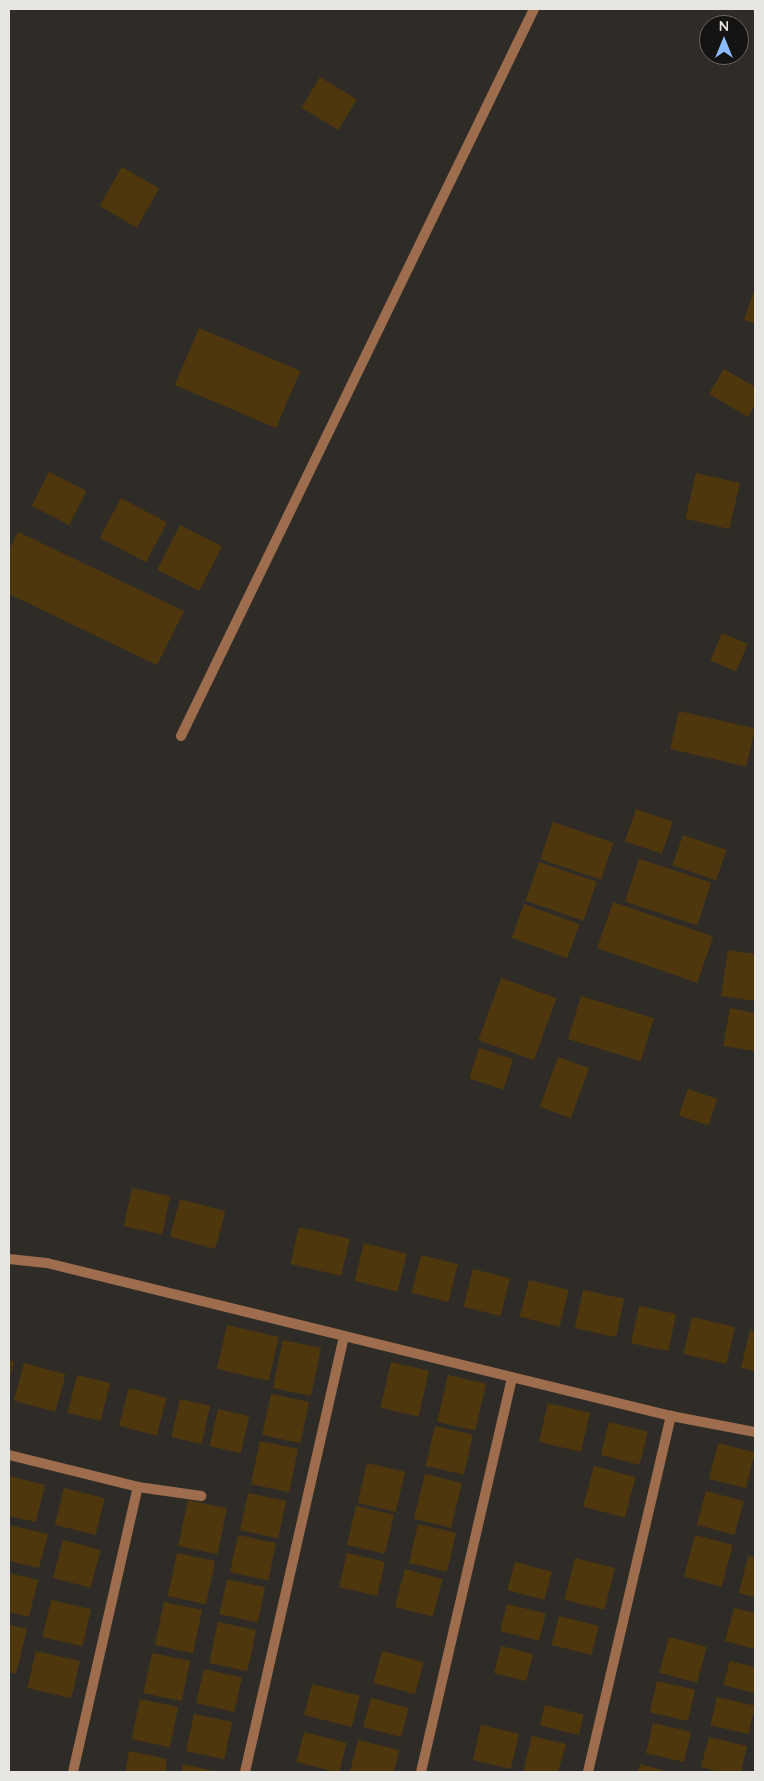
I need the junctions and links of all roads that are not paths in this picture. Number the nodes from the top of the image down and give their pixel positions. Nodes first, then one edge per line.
1 (534, 9) edge
2 (181, 736) dead end
3 (9, 1259) edge
4 (344, 1337) junction
5 (512, 1377) junction
6 (671, 1416) junction
7 (755, 1432) edge
8 (9, 1455) edge
9 (138, 1487) junction
10 (201, 1496) dead end
11 (73, 1772) edge
12 (245, 1772) edge
13 (420, 1772) edge
14 (588, 1772) edge

1 - 2 street
3 - 4 street
4 - 5 street
4 - 12 street
5 - 6 street
5 - 13 street
6 - 7 street
6 - 14 street
8 - 9 street
9 - 10 street
9 - 11 street

